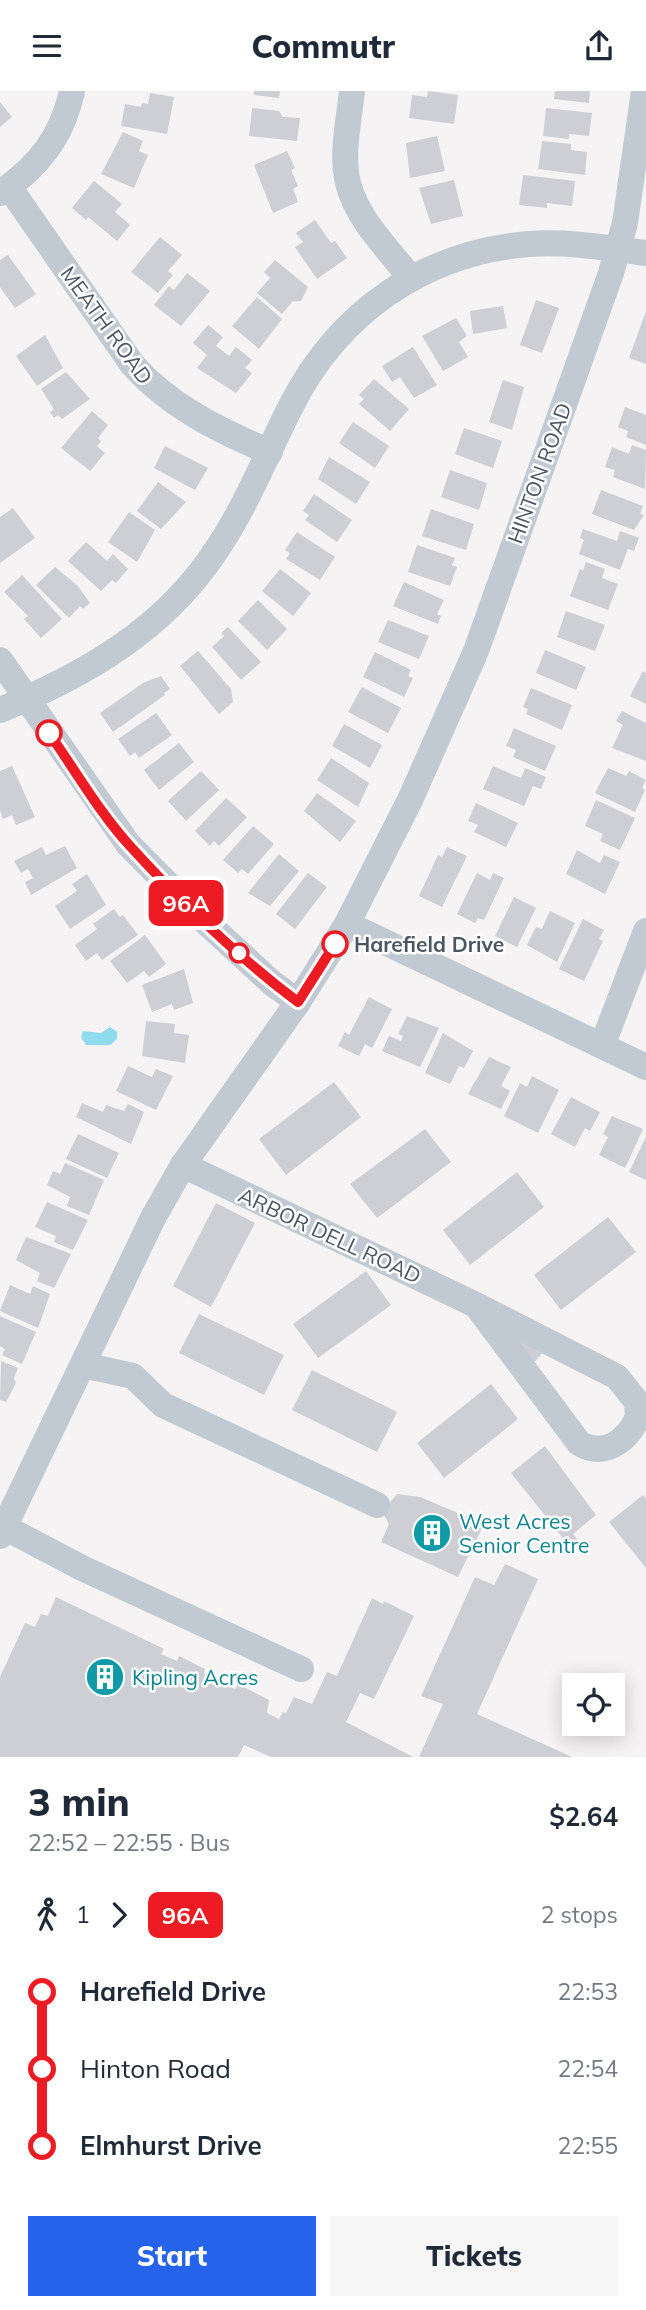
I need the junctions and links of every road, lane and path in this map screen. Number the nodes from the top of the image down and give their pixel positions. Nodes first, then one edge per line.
1 (72, 91) edge
2 (352, 91) edge
3 (644, 91) edge
4 (4, 190) edge
5 (619, 249) junction
6 (646, 253) edge
7 (410, 277) junction
8 (270, 452) junction
9 (0, 660) edge
10 (27, 699) junction
11 (0, 711) edge
12 (347, 924) junction
13 (646, 930) edge
14 (298, 1002) junction
15 (602, 1046) junction
16 (646, 1067) edge
17 (183, 1165) junction
18 (476, 1305) junction
19 (83, 1365) junction
20 (377, 1505) dead end
21 (2, 1532) edge
22 (301, 1669) dead end

1 - 4 street
2 - 7 street
3 - 5 street, HINTON ROAD
4 - 8 street, MEATH ROAD
5 - 6 street
5 - 7 street
5 - 12 street, HINTON ROAD
7 - 8 street
8 - 10 street
9 - 10 street
10 - 11 street
10 - 14 street
12 - 14 street, HINTON ROAD
12 - 15 street
13 - 15 street
14 - 17 street, HINTON ROAD
15 - 16 street
17 - 18 street, ARBOR DELL ROAD
17 - 19 street, HINTON ROAD
18 - 18 street, ARBOR DELL ROAD
19 - 20 street
19 - 21 street, HINTON ROAD
21 - 22 street

